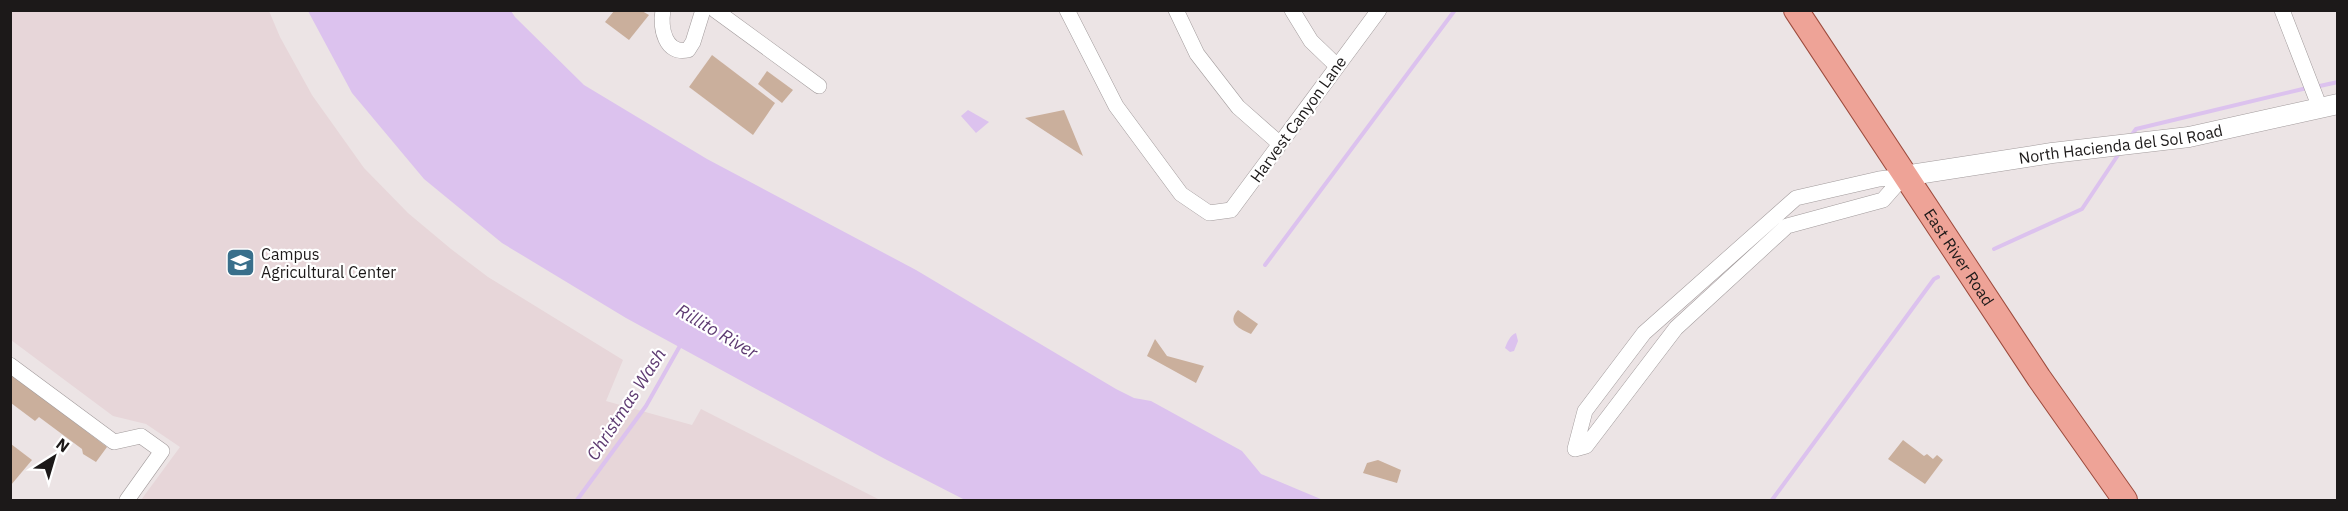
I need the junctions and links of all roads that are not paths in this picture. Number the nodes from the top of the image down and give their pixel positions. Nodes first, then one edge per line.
1 (663, 10) edge
2 (703, 10) edge
3 (715, 10) edge
4 (1067, 10) edge
5 (1176, 10) edge
6 (1292, 10) edge
7 (1378, 10) edge
8 (1796, 10) edge
9 (2282, 10) edge
10 (1337, 66) junction
11 (819, 86) dead end
12 (2329, 106) edge
13 (1280, 144) junction
14 (1904, 176) junction
15 (10, 365) edge
16 (127, 501) edge
17 (2125, 501) edge

1 - 2 street
3 - 11 street
4 - 13 street, Harvest Canyon Lane
5 - 13 street
6 - 10 street
7 - 10 street, Harvest Canyon Lane
8 - 14 main road, East River Road
9 - 12 street
10 - 13 street, Harvest Canyon Lane
12 - 14 street, North Hacienda del Sol Road
14 - 14 street
14 - 17 main road, East River Road
15 - 16 street

